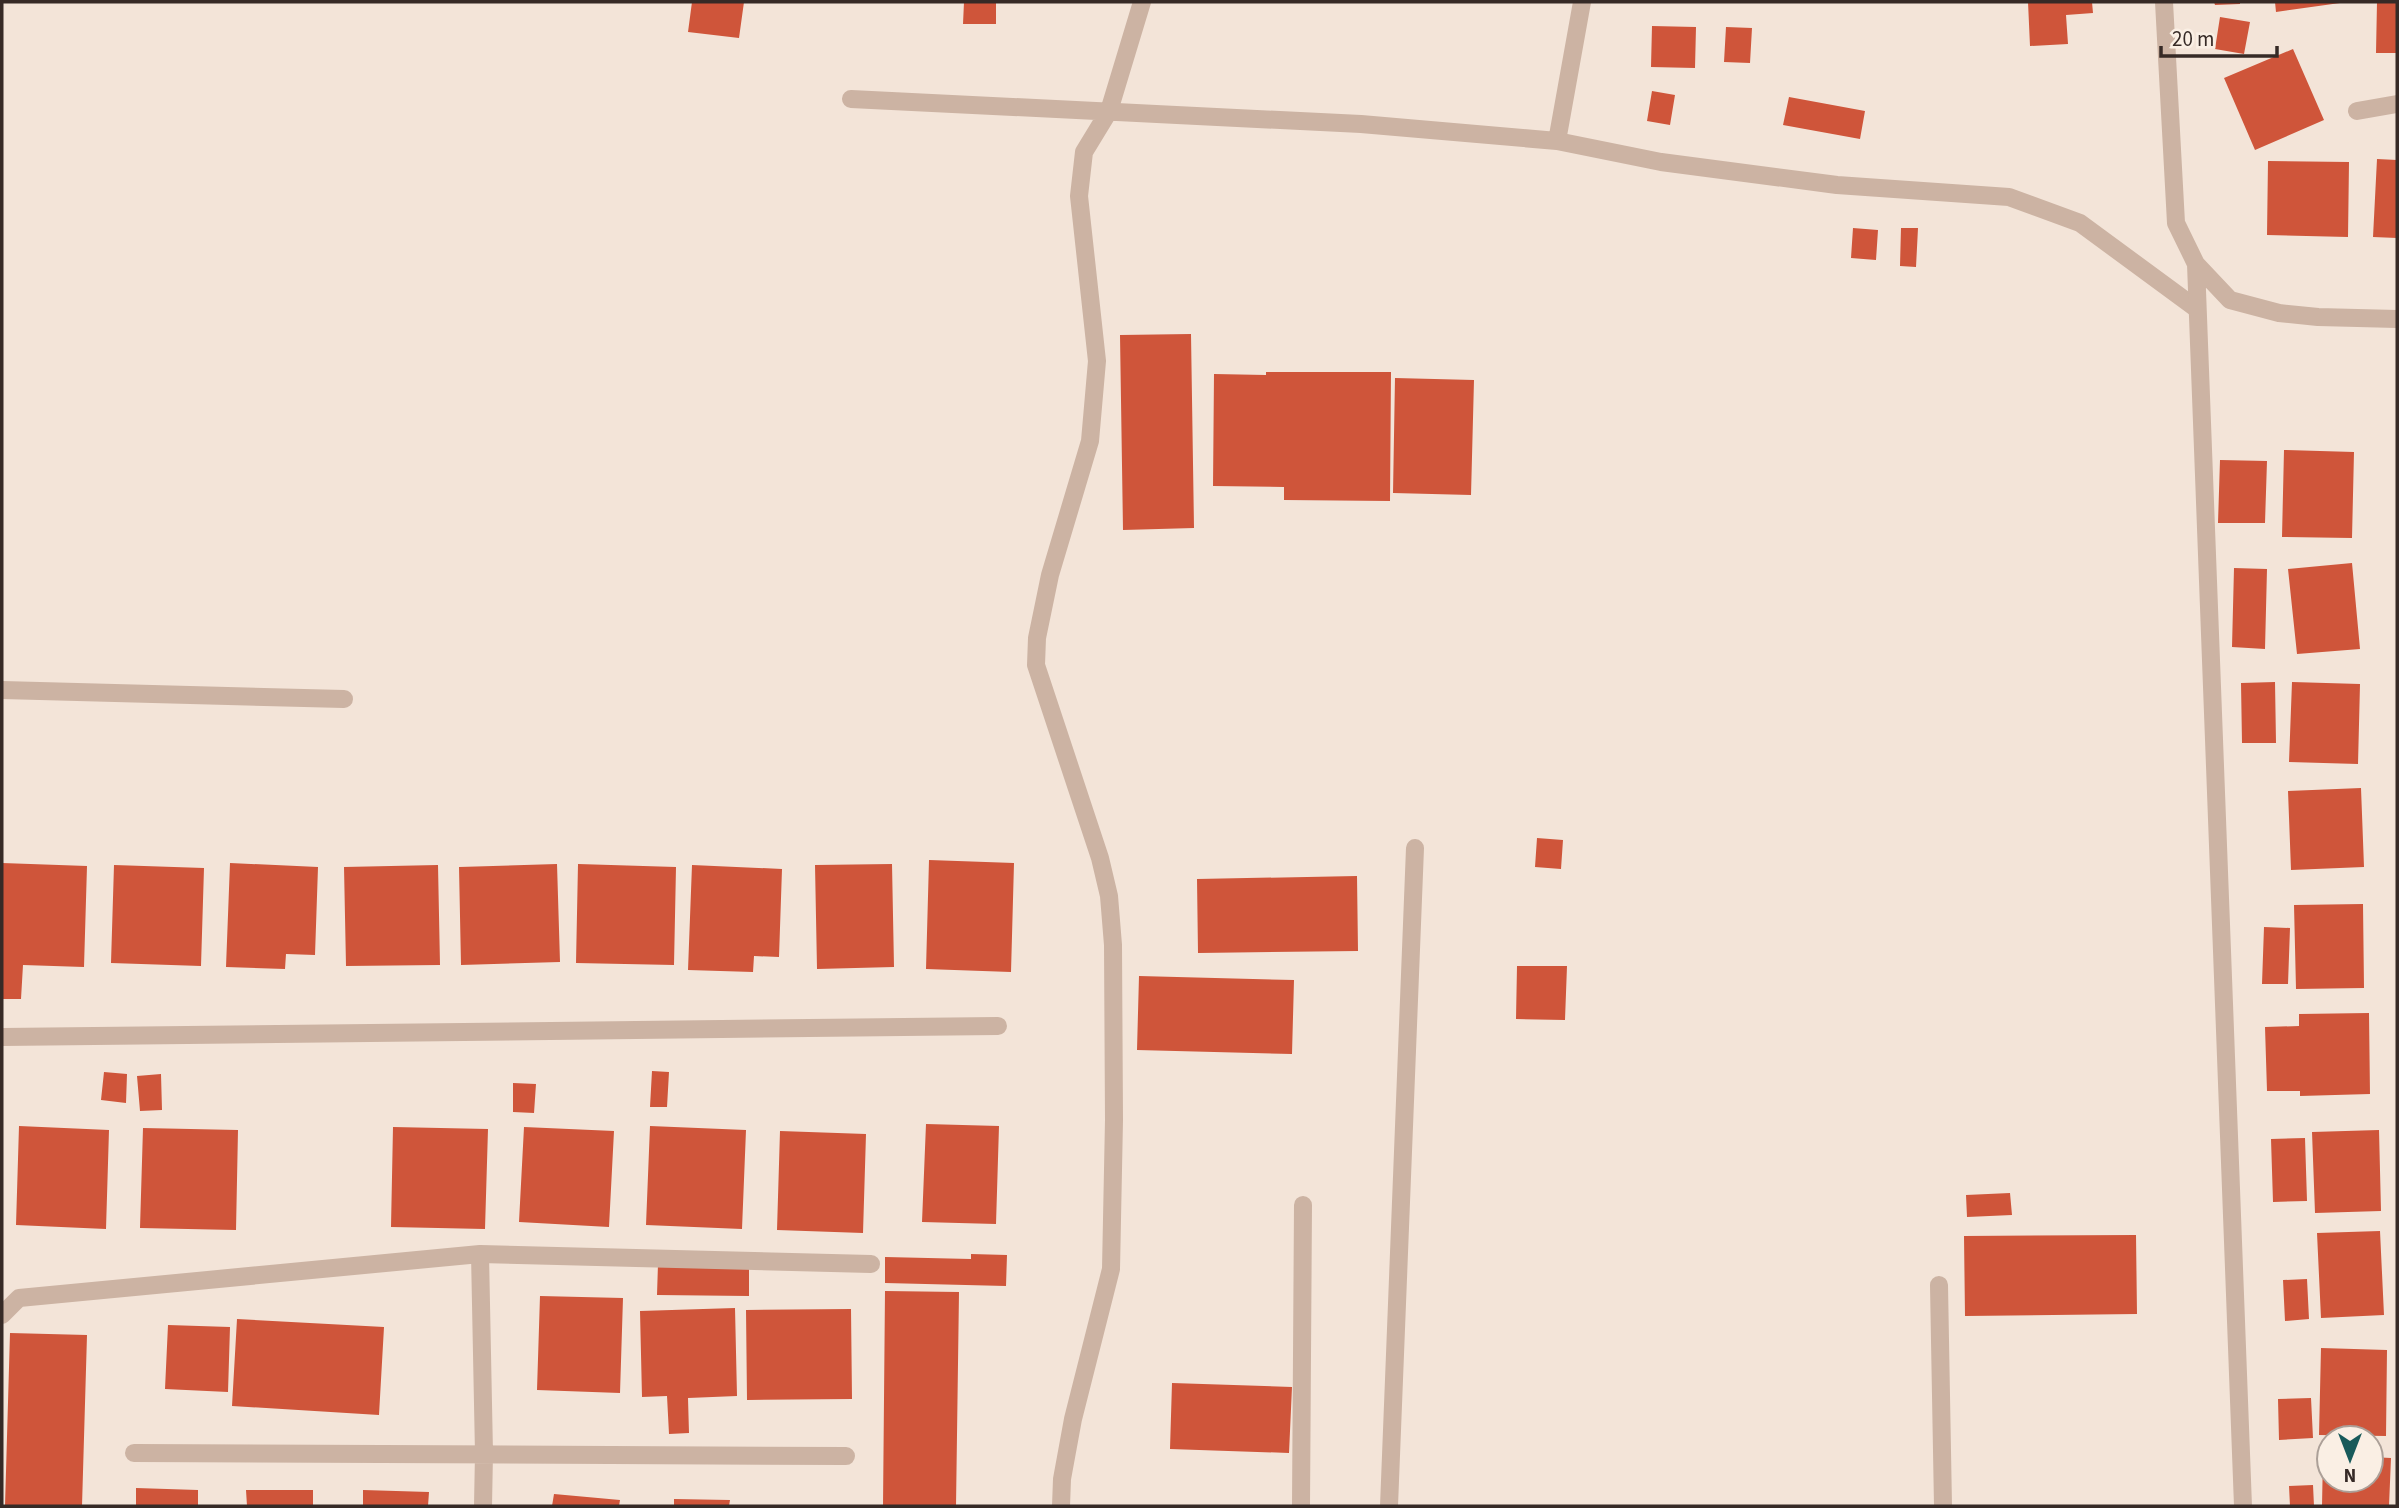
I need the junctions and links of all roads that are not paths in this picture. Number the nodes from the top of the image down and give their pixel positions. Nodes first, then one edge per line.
1 (1142, 2) edge
2 (1582, 2) edge
3 (2164, 2) edge
4 (851, 99) dead end
5 (2397, 104) edge
6 (1109, 111) junction
7 (2357, 111) dead end
8 (1557, 141) junction
9 (2196, 264) junction
10 (2197, 309) junction
11 (2397, 319) edge
12 (2, 690) edge
13 (344, 699) dead end
14 (1415, 848) dead end
15 (998, 1026) dead end
16 (2, 1037) edge
17 (1303, 1205) dead end
18 (480, 1254) junction
19 (872, 1264) dead end
20 (1939, 1285) dead end
21 (2, 1315) edge
22 (134, 1453) dead end
23 (484, 1453) junction
24 (846, 1456) dead end
25 (483, 1506) edge
26 (1062, 1506) edge
27 (1301, 1506) edge
28 (1389, 1506) edge
29 (1943, 1506) edge
30 (2243, 1506) edge

1 - 6 street
2 - 8 street
3 - 9 street
4 - 6 street
5 - 7 street
6 - 8 street
6 - 26 street
8 - 10 street
9 - 10 street
9 - 11 street
10 - 30 street
12 - 13 street
14 - 28 street
15 - 16 street
17 - 27 street
18 - 19 street
18 - 21 street
18 - 23 street
20 - 29 street
22 - 23 street
23 - 24 street
23 - 25 street

